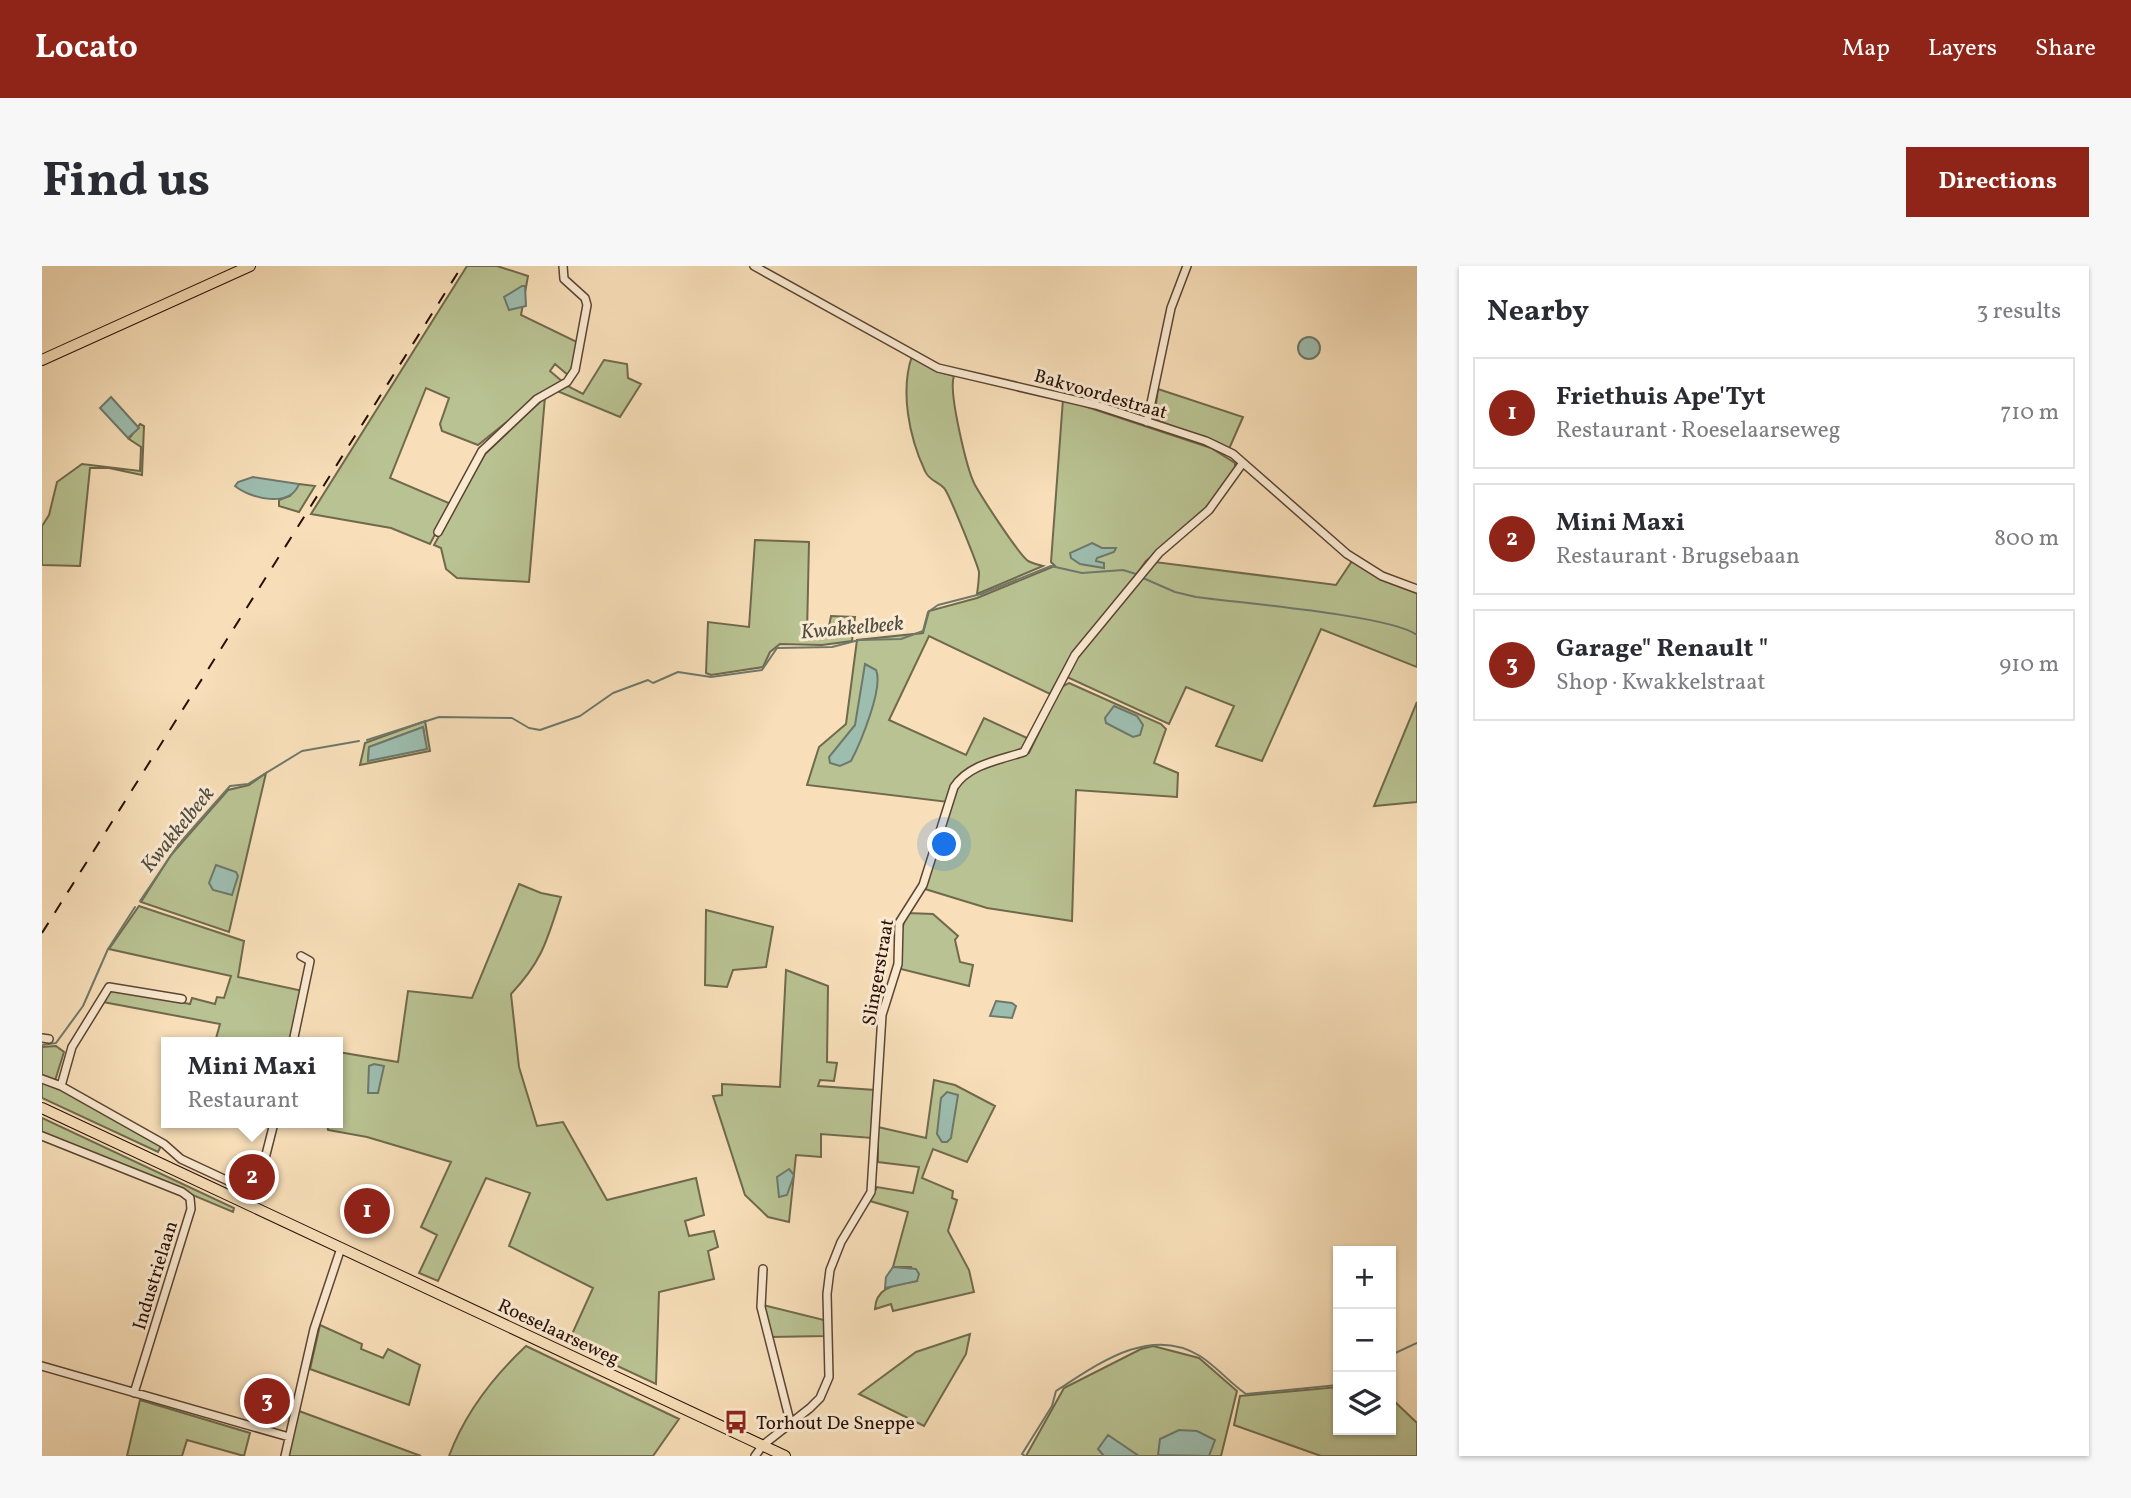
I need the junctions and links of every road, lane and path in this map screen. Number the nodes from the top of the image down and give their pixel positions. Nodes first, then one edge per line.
1 (250, 266) edge
2 (562, 266) edge
3 (754, 266) edge
4 (1187, 266) edge
5 (42, 360) edge
6 (1147, 422) junction
7 (1242, 464) junction
8 (438, 532) dead end
9 (1417, 589) edge
10 (301, 956) dead end
11 (182, 999) dead end
12 (294, 1037) edge
13 (42, 1079) edge
14 (61, 1086) junction
15 (42, 1108) edge
16 (273, 1128) edge
17 (42, 1136) edge
18 (254, 1194) junction
19 (249, 1204) junction
20 (341, 1248) junction
21 (763, 1269) dead end
22 (42, 1366) edge
23 (134, 1393) junction
24 (791, 1425) junction
25 (289, 1437) junction
26 (763, 1445) junction
27 (285, 1456) edge
28 (755, 1456) edge
29 (785, 1456) edge

1 - 5 main road
2 - 8 street
3 - 6 street, Bakvoordestraat
4 - 6 street
6 - 7 street, Bakvoordestraat
7 - 9 street, Bakvoordestraat
7 - 24 street, Slingerstraat
10 - 12 street
11 - 14 street
13 - 14 street
14 - 18 street
15 - 19 main road, Roeselaarseweg
16 - 18 street
17 - 23 street, Industrielaan
18 - 19 street
19 - 20 main road, Roeselaarseweg
20 - 25 street
20 - 26 main road, Roeselaarseweg
21 - 24 street
22 - 23 street
23 - 25 street
24 - 26 street, Slingerstraat
25 - 27 street
26 - 28 street, Slingerstraat
26 - 29 main road, Roeselaarseweg

